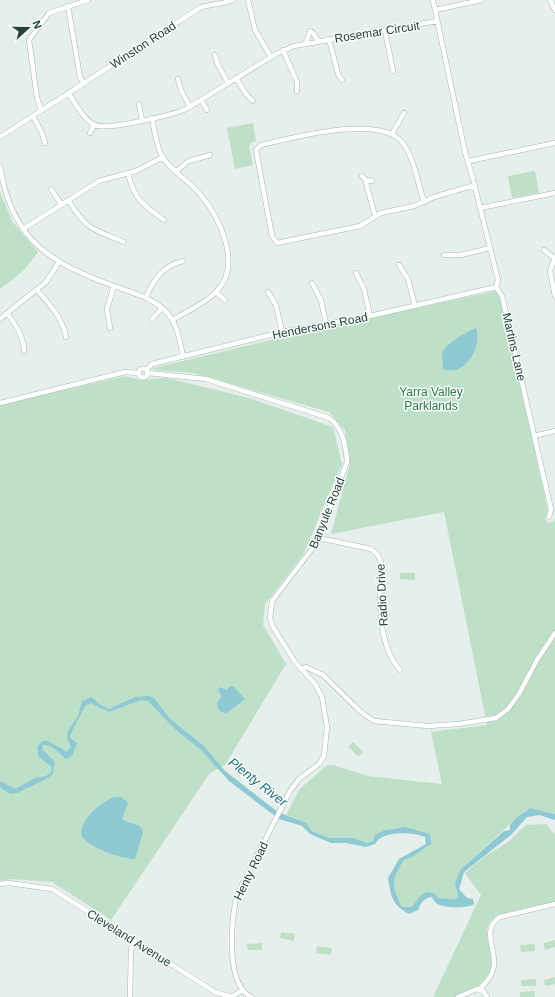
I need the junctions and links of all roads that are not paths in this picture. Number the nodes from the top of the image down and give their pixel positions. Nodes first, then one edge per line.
1 (88, 0) edge
2 (233, 0) edge
3 (248, 0) edge
4 (433, 0) edge
5 (482, 0) edge
6 (550, 0) edge
7 (205, 4) edge
8 (68, 6) junction
9 (435, 10) junction
10 (555, 10) edge
11 (437, 21) junction
12 (385, 31) junction
13 (330, 39) junction
14 (318, 41) junction
15 (306, 43) junction
16 (283, 50) junction
17 (215, 55) dead end
18 (271, 57) junction
19 (393, 71) dead end
20 (236, 78) junction
21 (178, 79) dead end
22 (342, 80) dead end
23 (84, 83) junction
24 (228, 84) junction
25 (297, 91) dead end
26 (70, 93) junction
27 (201, 100) junction
28 (253, 101) dead end
29 (139, 104) dead end
30 (190, 107) junction
31 (41, 110) junction
32 (207, 110) dead end
33 (404, 114) dead end
34 (32, 116) junction
35 (152, 118) junction
36 (142, 120) junction
37 (94, 125) junction
38 (90, 133) dead end
39 (392, 134) junction
40 (0, 137) edge
41 (45, 143) dead end
42 (555, 143) edge
43 (210, 155) dead end
44 (163, 157) junction
45 (470, 160) junction
46 (0, 166) edge
47 (176, 171) junction
48 (128, 173) junction
49 (372, 181) dead end
50 (475, 187) junction
51 (50, 189) dead end
52 (555, 193) edge
53 (68, 200) junction
54 (425, 201) junction
55 (61, 204) junction
56 (480, 208) junction
57 (375, 216) junction
58 (164, 220) dead end
59 (23, 229) junction
60 (124, 242) dead end
61 (490, 248) junction
62 (544, 250) dead end
63 (444, 255) dead end
64 (555, 258) edge
65 (184, 261) dead end
66 (58, 262) junction
67 (400, 264) dead end
68 (356, 273) dead end
69 (312, 283) dead end
70 (114, 286) junction
71 (496, 287) junction
72 (37, 290) junction
73 (216, 292) junction
74 (268, 292) dead end
75 (555, 296) edge
76 (146, 297) junction
77 (225, 300) dead end
78 (415, 306) junction
79 (162, 308) junction
80 (7, 313) junction
81 (370, 316) junction
82 (0, 319) edge
83 (152, 319) dead end
84 (172, 320) junction
85 (326, 324) junction
86 (110, 328) dead end
87 (282, 332) junction
88 (66, 337) dead end
89 (24, 350) dead end
90 (184, 357) junction
91 (147, 371) junction
92 (0, 403) edge
93 (555, 431) edge
94 (534, 436) junction
95 (549, 517) dead end
96 (319, 538) junction
97 (555, 633) edge
98 (301, 669) junction
99 (400, 670) dead end
100 (274, 824) joint
101 (0, 884) edge
102 (555, 904) edge
103 (135, 941) junction
104 (480, 989) junction
105 (243, 990) junction
106 (130, 997) edge
107 (251, 997) edge
108 (458, 997) edge
109 (487, 997) edge

1 - 8 street
2 - 7 street, Winston Road
3 - 18 street
4 - 9 street, Martins Lane
5 - 9 street
6 - 10 street
7 - 23 street, Winston Road
8 - 23 street
8 - 31 street
9 - 11 street, Martins Lane
11 - 12 street, Rosemar Circuit
11 - 45 street, Martins Lane
12 - 13 street, Rosemar Circuit
12 - 19 street
13 - 14 street, Rosemar Circuit
13 - 22 street
14 - 15 street, Rosemar Circuit
14 - 15 street, Rosemar Circuit
15 - 16 street, Rosemar Circuit
16 - 18 street, Rosemar Circuit
16 - 25 street
17 - 24 street
18 - 20 street, Rosemar Circuit
20 - 24 street, Rosemar Circuit
20 - 28 street
21 - 30 street
23 - 26 street, Winston Road
24 - 27 street, Rosemar Circuit
26 - 31 street, Winston Road
26 - 37 street
27 - 30 street, Rosemar Circuit
27 - 32 street
29 - 36 street
30 - 35 street, Rosemar Circuit
31 - 34 street, Winston Road
33 - 39 street
34 - 40 street, Winston Road
34 - 41 street
35 - 36 street, Rosemar Circuit
35 - 44 street
36 - 37 street, Rosemar Circuit
37 - 38 street
39 - 54 street
39 - 57 street
42 - 45 street
43 - 47 street
44 - 47 street
44 - 48 street
45 - 50 street, Martins Lane
46 - 59 street
47 - 73 street
48 - 53 street
48 - 58 street
49 - 57 street
50 - 54 street
50 - 56 street, Martins Lane
51 - 55 street
52 - 56 street
53 - 55 street
53 - 60 street
54 - 57 street
55 - 59 street
56 - 61 street, Martins Lane
59 - 66 street
61 - 63 street
61 - 71 street, Martins Lane
62 - 64 street
64 - 75 street
65 - 76 street
66 - 70 street
66 - 72 street
67 - 78 street
68 - 81 street
69 - 85 street
70 - 76 street
70 - 86 street
71 - 78 street, Hendersons Road
71 - 94 street, Martins Lane
72 - 80 street
72 - 88 street
73 - 77 street
73 - 84 street
74 - 87 street
76 - 79 street
78 - 81 street, Hendersons Road
79 - 83 street
79 - 84 street
80 - 82 street
80 - 89 street
81 - 85 street, Hendersons Road
84 - 90 street
85 - 87 street, Hendersons Road
87 - 90 street, Hendersons Road
90 - 91 street, Hendersons Road
91 - 92 street, Hendersons Road
91 - 96 street, Banyule Road
93 - 94 street
94 - 95 street, Martins Lane
96 - 98 street, Banyule Road
96 - 99 street, Radio Drive
97 - 98 street
98 - 100 street, Banyule Road
100 - 105 street, Henty Road
101 - 103 street, Cleveland Avenue
102 - 104 street
103 - 105 street, Cleveland Avenue
103 - 106 street
104 - 108 street
104 - 109 street
105 - 107 street

